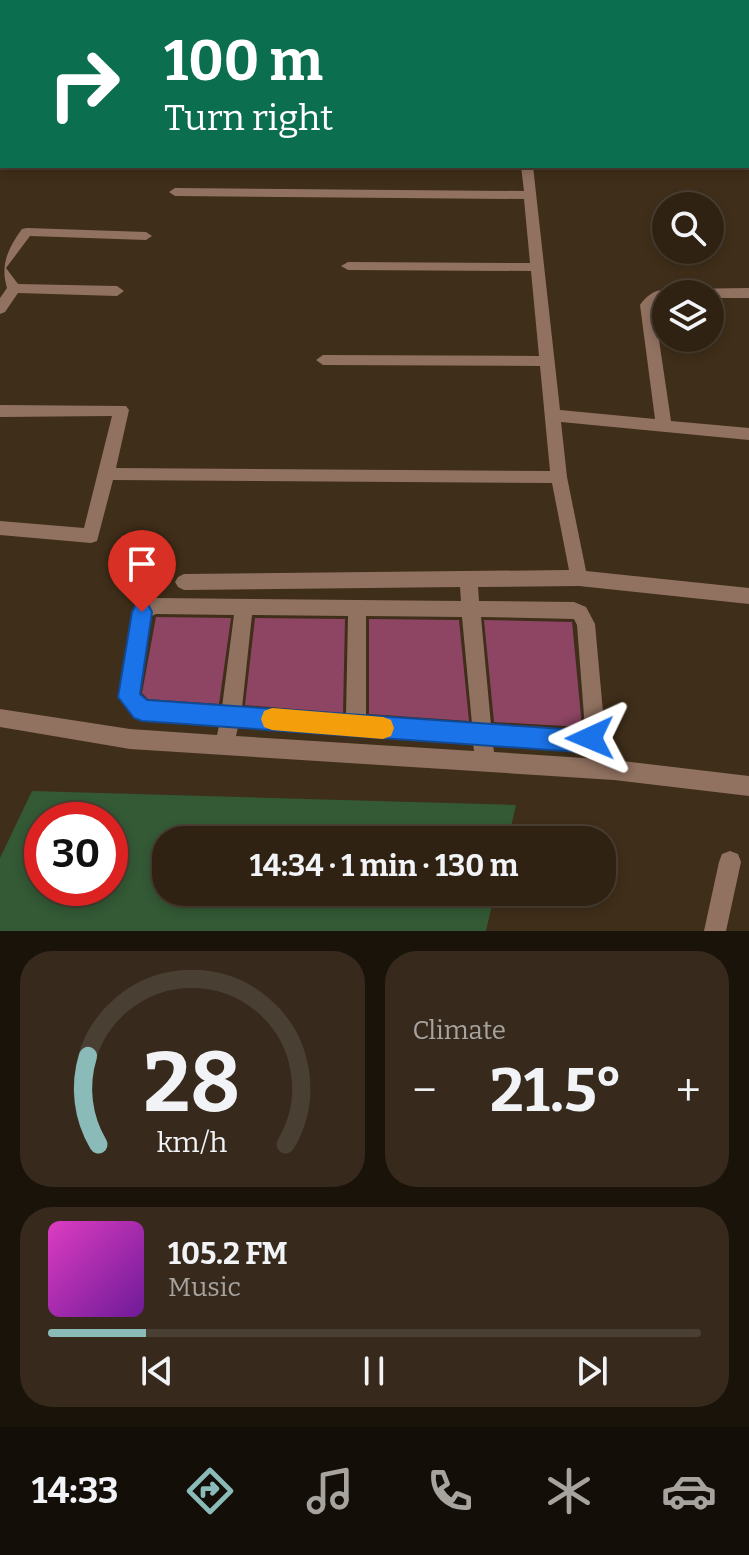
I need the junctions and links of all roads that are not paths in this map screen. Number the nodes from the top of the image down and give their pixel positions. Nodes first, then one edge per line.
1 (527, 168) edge
2 (175, 192) dead end
3 (528, 195) junction
4 (146, 236) dead end
5 (348, 266) dead end
6 (536, 267) junction
7 (0, 268) edge
8 (14, 288) junction
9 (117, 291) dead end
10 (724, 293) edge
11 (749, 293) edge
12 (652, 300) edge
13 (0, 309) edge
14 (652, 341) edge
15 (654, 352) edge
16 (323, 360) dead end
17 (547, 361) junction
18 (0, 411) edge
19 (553, 415) junction
20 (664, 427) junction
21 (749, 434) edge
22 (106, 474) junction
23 (559, 477) junction
24 (0, 528) edge
25 (579, 578) junction
26 (468, 579) junction
27 (184, 582) dead end
28 (749, 596) edge
29 (244, 607) junction
30 (357, 607) junction
31 (472, 609) junction
32 (231, 716) junction
33 (0, 718) edge
34 (356, 725) junction
35 (481, 734) junction
36 (224, 746) junction
37 (485, 762) junction
38 (749, 786) edge
39 (730, 862) dead end
40 (715, 931) edge

1 - 3 street
2 - 3 street
3 - 6 street
4 - 7 street
5 - 6 street
6 - 17 street
7 - 8 street
8 - 9 street
8 - 13 street
10 - 11 street
12 - 14 street
15 - 20 street
16 - 17 street
17 - 19 street
18 - 22 street
19 - 20 street
19 - 23 street
20 - 21 street
22 - 23 street
22 - 24 street
23 - 25 street
25 - 26 street
25 - 28 street
26 - 27 street
26 - 31 street
29 - 30 street
29 - 32 street
29 - 32 street
30 - 31 street
30 - 34 street
31 - 35 street
31 - 35 street
32 - 34 street
32 - 36 street
33 - 36 street
34 - 35 street
35 - 37 street
36 - 37 street
37 - 38 street
39 - 40 street

